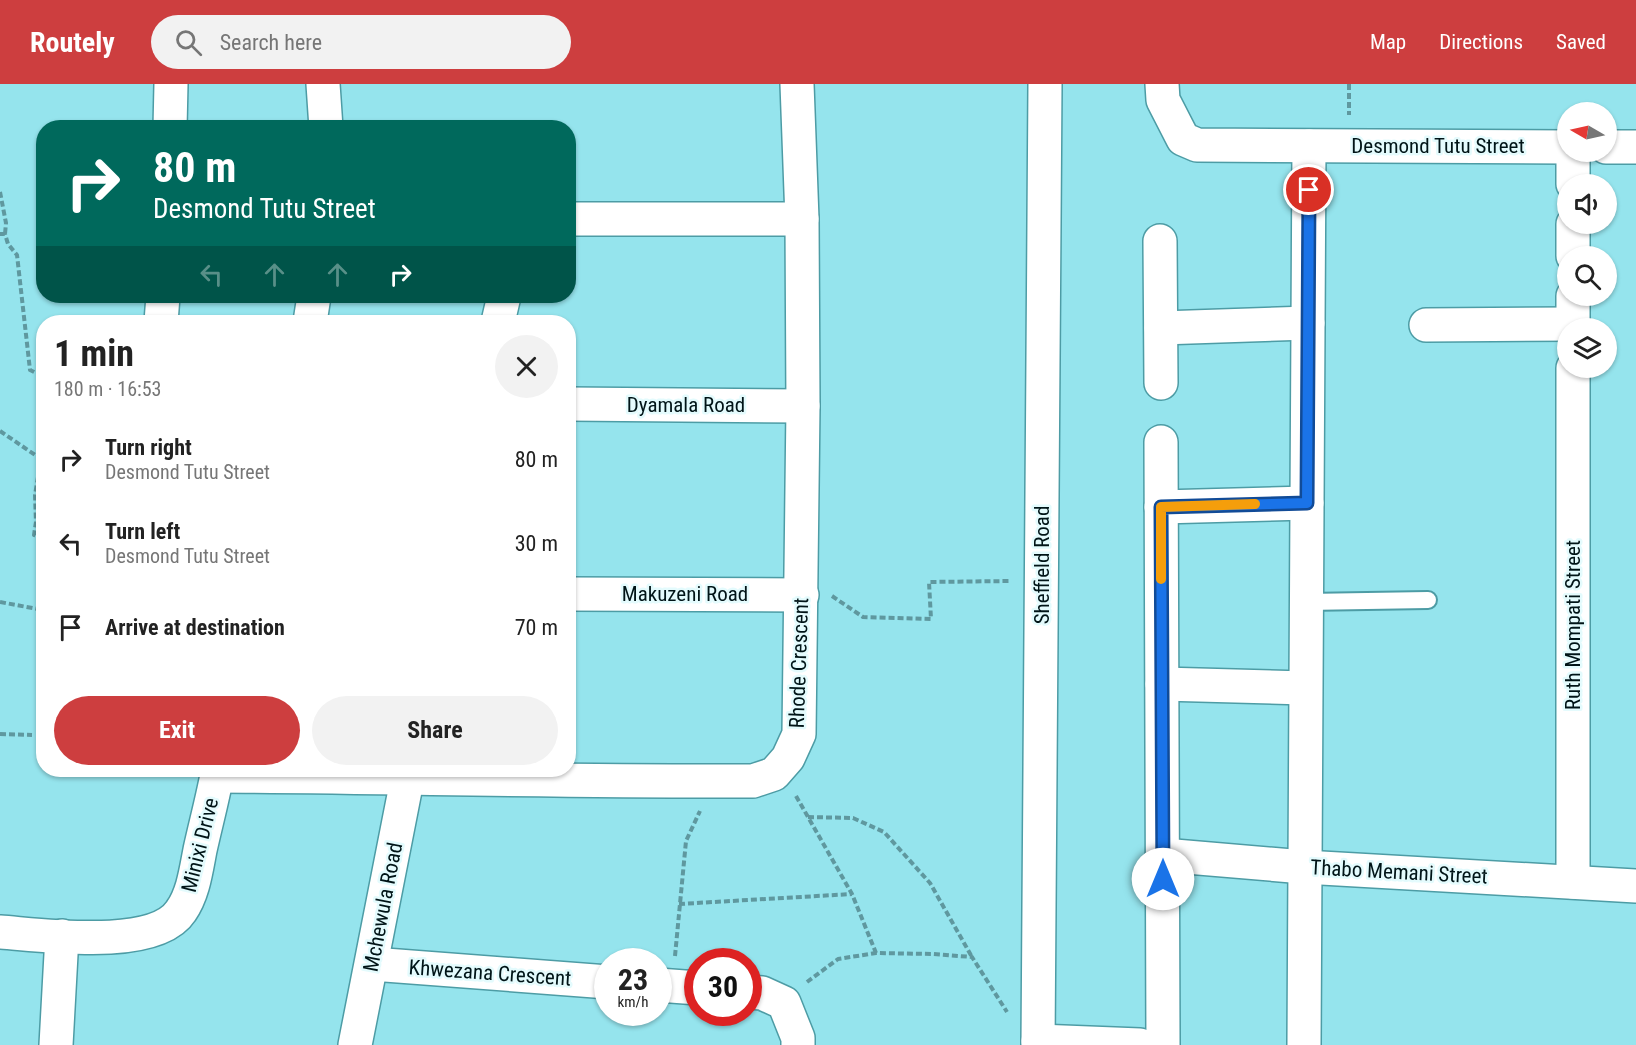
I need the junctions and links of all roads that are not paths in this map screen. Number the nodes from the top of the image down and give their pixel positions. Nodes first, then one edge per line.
1 (171, 84) edge
2 (323, 84) edge
3 (796, 84) edge
4 (1045, 84) edge
5 (1162, 84) edge
6 (170, 120) edge
7 (325, 120) edge
8 (1309, 146) junction
9 (1557, 147) edge
10 (1617, 147) edge
11 (1636, 147) edge
12 (576, 219) edge
13 (802, 219) junction
14 (1160, 241) dead end
15 (1573, 316) edge
16 (1308, 323) junction
17 (1426, 325) dead end
18 (1161, 328) junction
19 (1573, 378) edge
20 (1161, 383) dead end
21 (576, 404) edge
22 (803, 406) junction
23 (1161, 442) dead end
24 (1307, 503) junction
25 (1161, 507) junction
26 (576, 594) edge
27 (802, 595) junction
28 (1428, 600) dead end
29 (1306, 602) junction
30 (1162, 684) junction
31 (1305, 688) junction
32 (216, 777) edge
33 (408, 777) edge
34 (506, 777) edge
35 (1163, 855) junction
36 (1304, 867) junction
37 (1573, 882) junction
38 (1636, 886) edge
39 (0, 932) edge
40 (62, 936) junction
41 (372, 964) junction
42 (594, 981) edge
43 (762, 993) edge
44 (1038, 1043) edge
45 (56, 1045) edge
46 (355, 1045) edge
47 (798, 1045) edge
48 (1140, 1045) edge
49 (1163, 1045) edge
50 (1304, 1045) edge

1 - 6 street
2 - 7 street
3 - 13 street, Rhode Crescent
4 - 44 street, Sheffield Road
5 - 8 street, Desmond Tutu Street
8 - 9 street, Desmond Tutu Street
8 - 16 street
10 - 11 street
12 - 13 street
13 - 22 street, Rhode Crescent
14 - 18 street
15 - 17 street
16 - 18 street
16 - 24 street
18 - 20 street
19 - 37 street, Ruth Mompati Street
21 - 22 street, Dyamala Road
22 - 27 street, Rhode Crescent
23 - 25 street
24 - 25 street
24 - 29 street
25 - 30 street
26 - 27 street, Makuzeni Road
27 - 34 street, Rhode Crescent
28 - 29 lane
29 - 31 street
30 - 31 street
30 - 35 street
31 - 36 street
32 - 40 street, Minixi Drive
33 - 41 street, Mchewula Road
35 - 36 street, Thabo Memani Street
35 - 49 street
36 - 37 street, Thabo Memani Street
36 - 50 street
37 - 38 street, Thabo Memani Street
39 - 40 street, Minixi Drive
40 - 45 street
41 - 42 street, Khwezana Crescent
41 - 46 street, Mchewula Road
43 - 47 street
44 - 48 street

